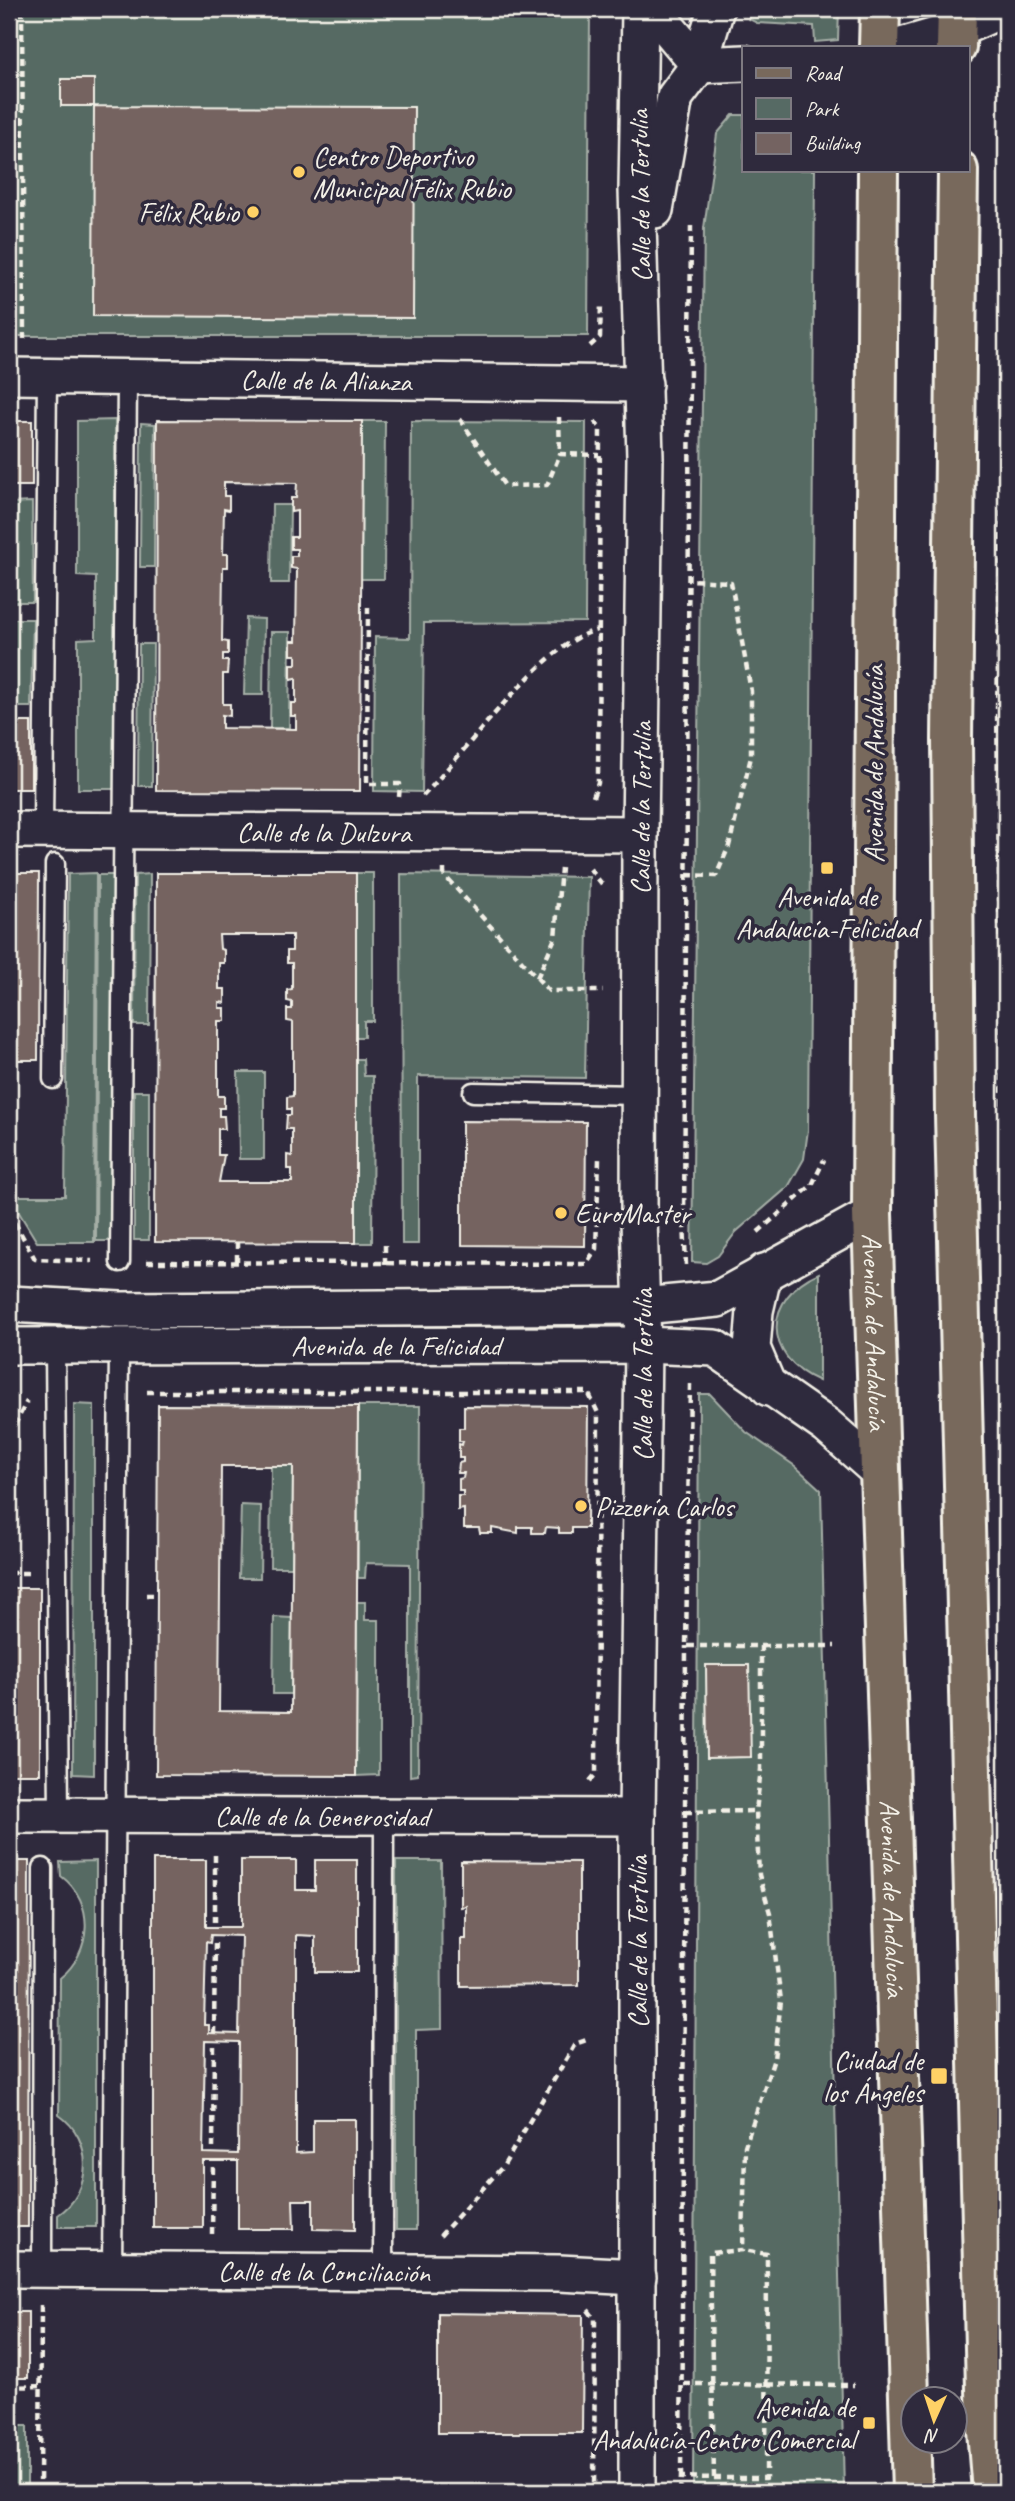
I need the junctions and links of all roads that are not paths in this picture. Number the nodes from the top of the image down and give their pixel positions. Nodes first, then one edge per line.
1 (640, 9) edge
2 (652, 9) edge
3 (716, 9) edge
4 (880, 9) edge
5 (1003, 9) edge
6 (956, 29) edge
7 (879, 46) edge
8 (901, 46) edge
9 (742, 63) edge
10 (699, 65) junction
11 (878, 172) edge
12 (958, 172) edge
13 (16, 362) edge
14 (47, 377) junction
15 (127, 379) junction
16 (644, 384) junction
17 (26, 830) edge
18 (125, 832) junction
19 (640, 834) junction
20 (55, 863) dead end
21 (53, 1079) dead end
22 (473, 1092) dead end
23 (641, 1095) junction
24 (872, 1214) junction
25 (120, 1262) road end
26 (764, 1272) junction
27 (9, 1304) edge
28 (642, 1307) junction
29 (55, 1345) junction
30 (643, 1345) junction
31 (9, 1346) edge
32 (119, 1346) junction
33 (769, 1388) junction
34 (877, 1470) junction
35 (9, 1815) edge
36 (59, 1815) junction
37 (116, 1816) junction
38 (384, 1817) junction
39 (637, 1817) junction
40 (43, 1868) dead end
41 (26, 2269) edge
42 (112, 2271) junction
43 (383, 2273) junction
44 (638, 2277) junction
45 (637, 2492) edge
46 (912, 2492) edge
47 (992, 2492) edge

1 - 16 street, Calle de la Tertulia
2 - 10 street
3 - 10 street, Calle de la Tertulia
4 - 7 main road
5 - 6 street
6 - 8 street
9 - 10 street
10 - 16 street, Calle de la Tertulia
11 - 24 main road, Avenida de Andalucía
12 - 47 main road
13 - 14 street, Calle de la Alianza
14 - 15 street, Calle de la Alianza
14 - 17 lane
15 - 16 street, Calle de la Alianza
15 - 18 lane
16 - 19 street, Calle de la Tertulia
17 - 18 street, Calle de la Dulzura
18 - 19 street, Calle de la Dulzura
18 - 25 lane
19 - 23 street, Calle de la Tertulia
20 - 21 lane
22 - 23 lane
23 - 28 street, Calle de la Tertulia
24 - 26 street, Avenida de la Felicidad
24 - 34 main road, Avenida de Andalucía
26 - 28 street, Avenida de la Felicidad
26 - 33 street
27 - 28 street, Avenida de la Felicidad
28 - 30 street, Calle de la Tertulia
29 - 31 street, Avenida de la Felicidad
29 - 32 street, Avenida de la Felicidad
29 - 36 lane
30 - 32 street, Avenida de la Felicidad
30 - 33 street, Avenida de la Felicidad
30 - 39 street, Calle de la Tertulia
32 - 37 lane
33 - 34 street, Avenida de la Felicidad
34 - 46 main road, Avenida de Andalucía
35 - 36 street, Calle de la Generosidad
36 - 37 street, Calle de la Generosidad
37 - 38 street, Calle de la Generosidad
37 - 42 lane
38 - 39 street, Calle de la Generosidad
38 - 43 lane
39 - 44 street, Calle de la Tertulia
40 - 41 lane
41 - 42 street, Calle de la Conciliación
42 - 43 street, Calle de la Conciliación
43 - 44 street, Calle de la Conciliación
44 - 45 street, Calle de la Tertulia

